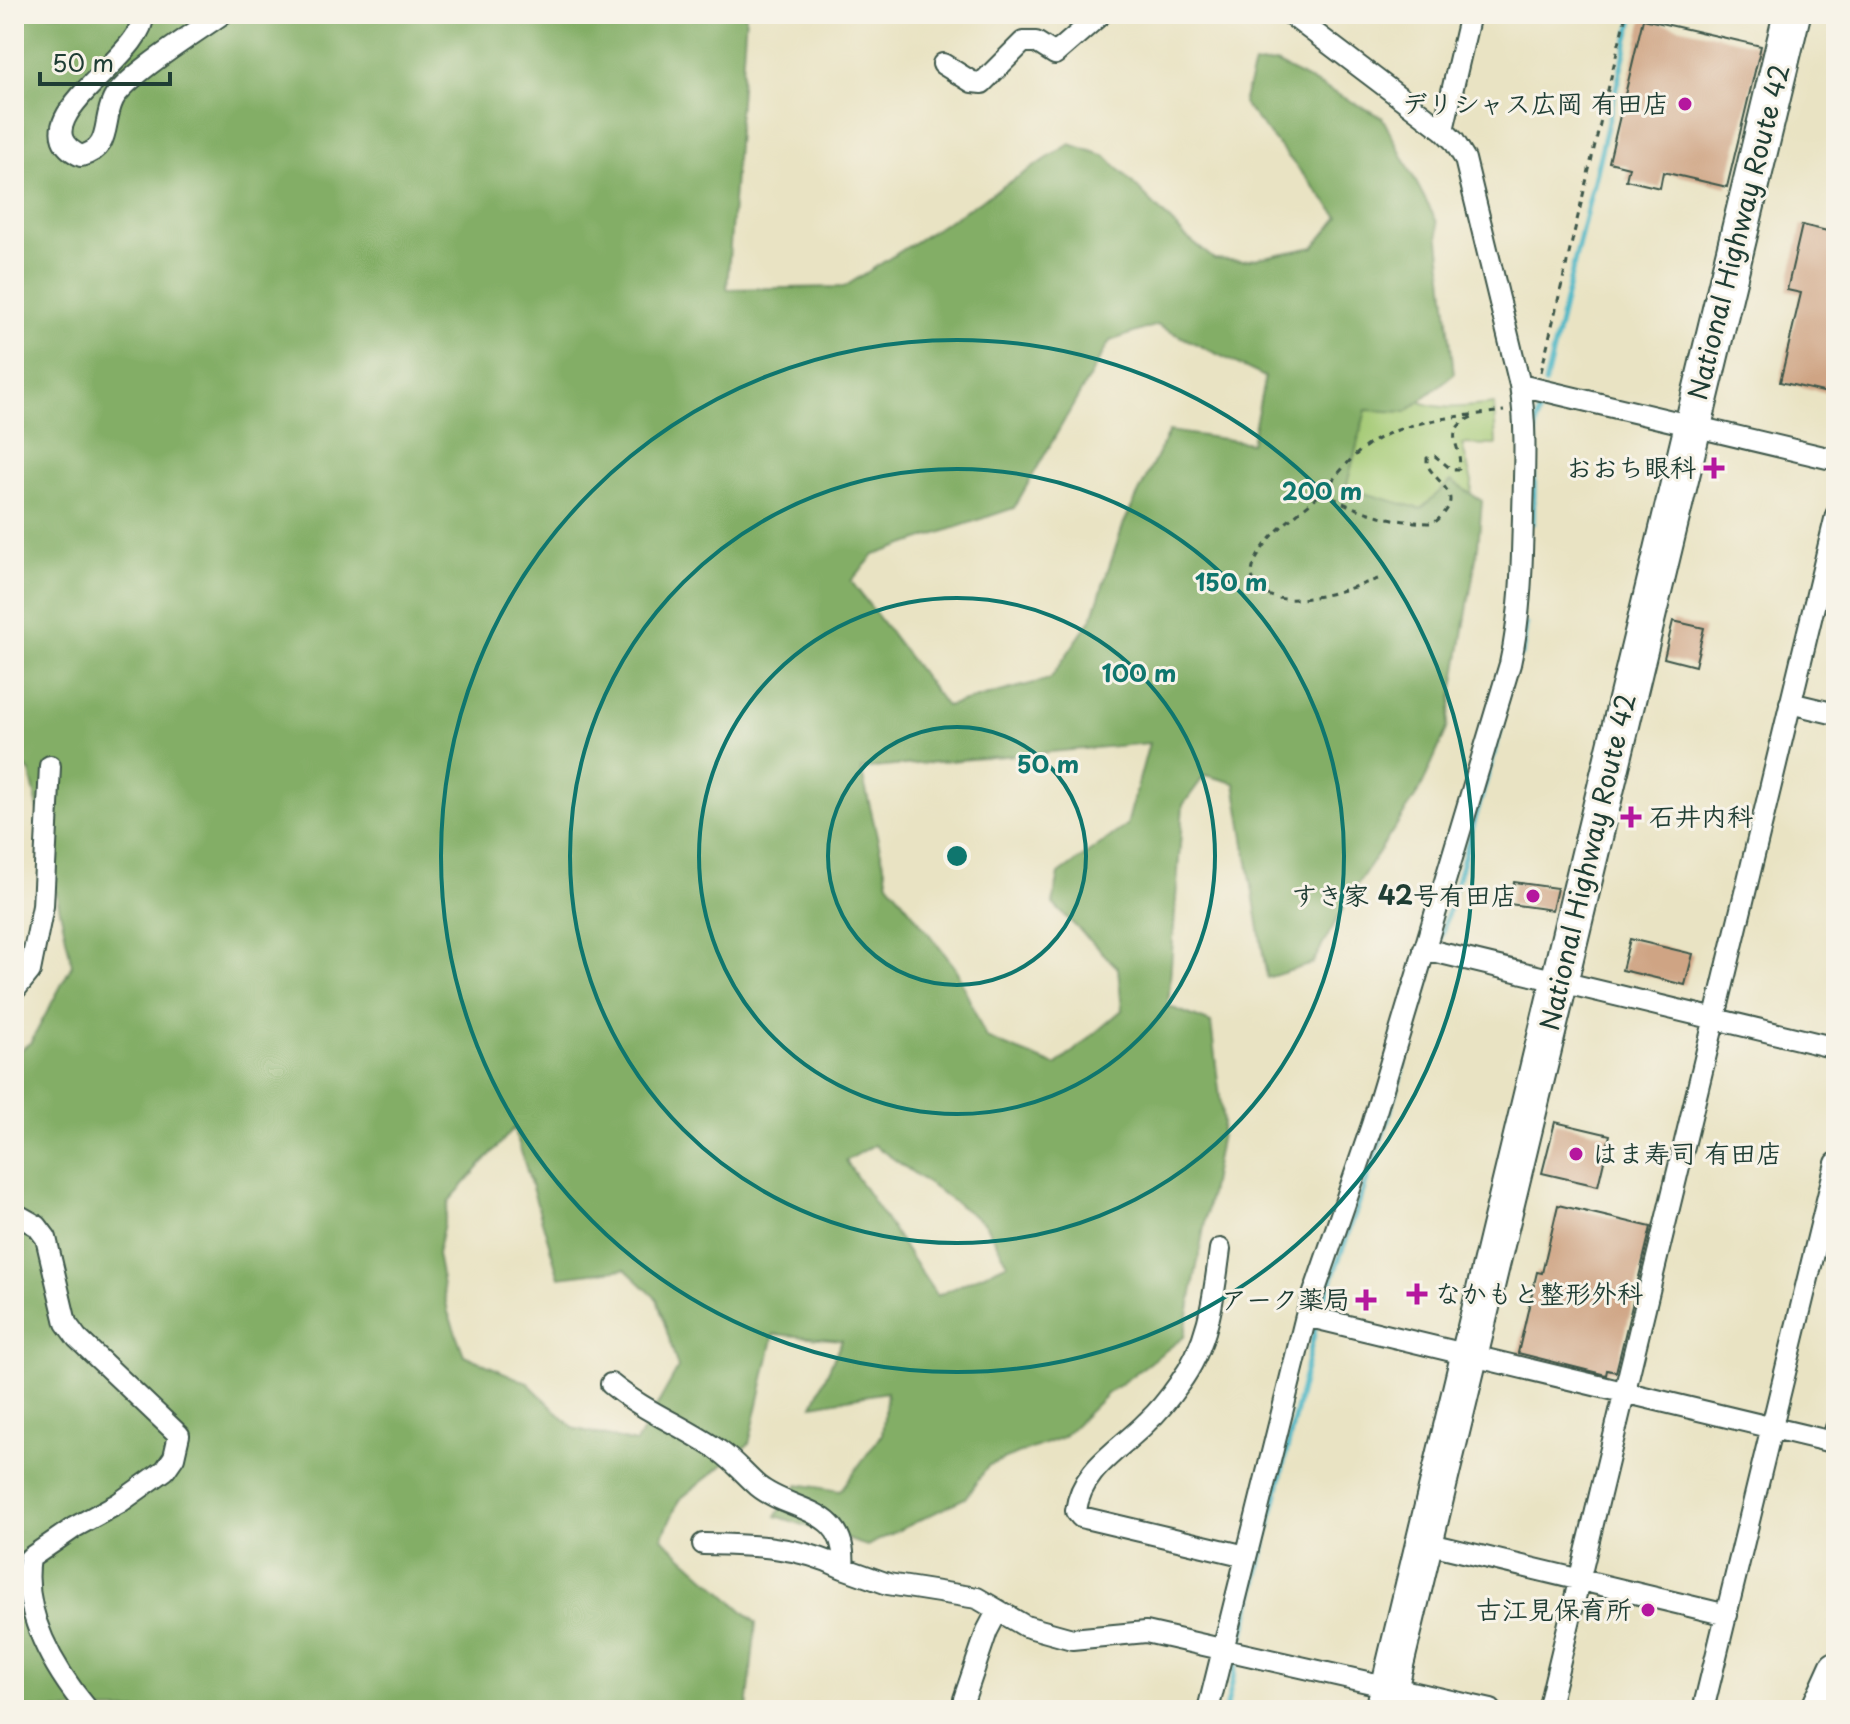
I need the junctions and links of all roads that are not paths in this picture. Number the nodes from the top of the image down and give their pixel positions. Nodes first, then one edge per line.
1 (143, 14) edge
2 (222, 14) edge
3 (1101, 14) edge
4 (1272, 14) edge
5 (1290, 14) edge
6 (1470, 14) edge
7 (1792, 14) edge
8 (1323, 41) junction
9 (943, 64) dead end
10 (1443, 130) junction
11 (1528, 387) junction
12 (1692, 427) junction
13 (1836, 460) edge
14 (1836, 515) edge
15 (1790, 703) junction
16 (1836, 714) edge
17 (50, 766) dead end
18 (1424, 949) junction
19 (1560, 980) junction
20 (14, 991) edge
21 (1714, 1017) junction
22 (1836, 1048) edge
23 (1836, 1163) edge
24 (14, 1213) edge
25 (1220, 1249) dead end
26 (1306, 1316) junction
27 (1470, 1355) junction
28 (611, 1384) dead end
29 (1624, 1393) junction
30 (1772, 1428) junction
31 (1836, 1428) edge
32 (1426, 1543) junction
33 (703, 1544) dead end
34 (1246, 1556) junction
35 (843, 1568) junction
36 (1579, 1580) junction
37 (998, 1610) junction
38 (1727, 1615) junction
39 (1223, 1648) junction
40 (1836, 1668) edge
41 (1387, 1698) edge
42 (88, 1710) edge
43 (965, 1710) edge
44 (1208, 1710) edge
45 (1491, 1710) edge
46 (1548, 1710) edge
47 (1703, 1710) edge
48 (1817, 1710) edge

1 - 2 street
3 - 9 street
4 - 8 street
5 - 8 street
6 - 10 street
7 - 12 highway, National Highway Route 42
8 - 10 street
10 - 11 street
11 - 12 street
11 - 18 street
12 - 13 street
12 - 19 highway, National Highway Route 42
14 - 15 street
15 - 16 street
15 - 21 street
17 - 20 street
18 - 19 street
18 - 26 street
19 - 21 street
19 - 27 highway, National Highway Route 42
21 - 22 street
21 - 29 street
23 - 30 street
24 - 42 street
25 - 34 street
26 - 27 street
26 - 34 street
27 - 29 street
27 - 32 highway, National Highway Route 42
28 - 35 street
29 - 30 street
29 - 36 street
30 - 31 street
30 - 38 street
32 - 36 street
32 - 41 highway, National Highway Route 42
33 - 35 street
34 - 39 street
35 - 37 street
36 - 38 street
36 - 46 street
37 - 39 street
37 - 43 street
38 - 47 street
39 - 41 street
39 - 44 street
40 - 48 main road
41 - 45 street

